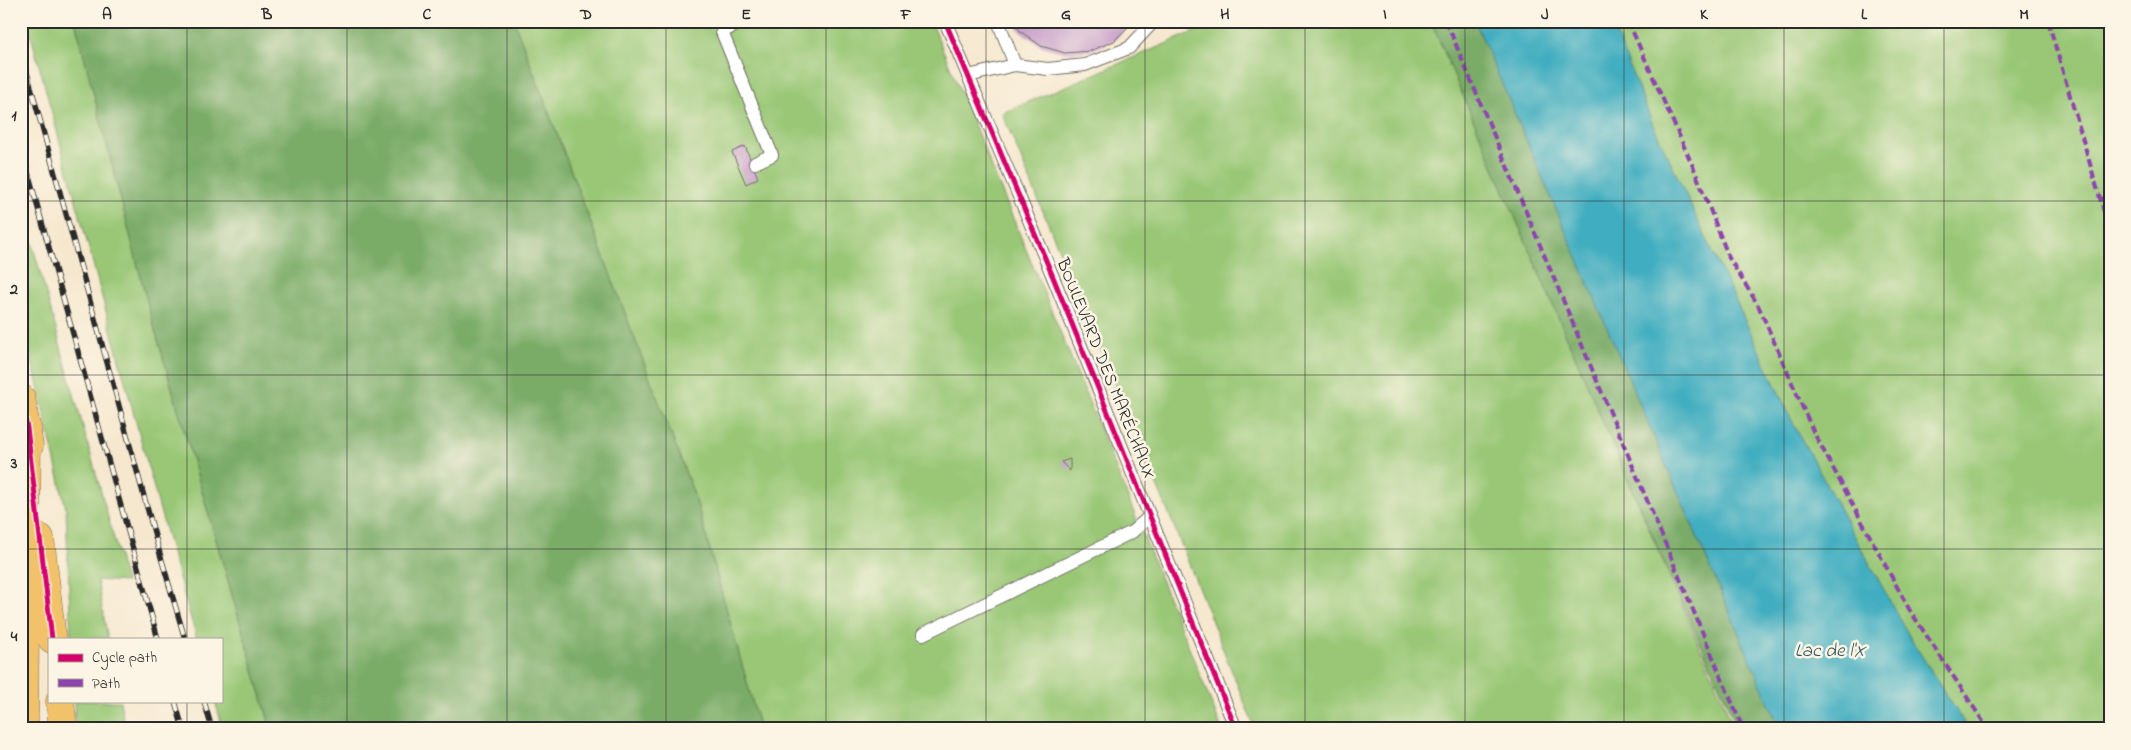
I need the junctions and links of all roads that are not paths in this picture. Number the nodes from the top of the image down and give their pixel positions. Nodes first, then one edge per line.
1 (744, 21) edge
2 (945, 21) edge
3 (998, 21) edge
4 (1154, 21) edge
5 (1015, 65) junction
6 (968, 76) junction
7 (755, 163) dead end
8 (21, 398) edge
9 (27, 428) junction
10 (1149, 517) junction
11 (923, 634) dead end
12 (52, 638) edge
13 (60, 702) edge
14 (24, 729) edge
15 (63, 729) edge
16 (1236, 729) edge

1 - 7 lane
2 - 6 lane, BOULEVARD DES MARÉCHAUX
3 - 5 lane
4 - 5 lane
5 - 6 lane
6 - 10 lane, BOULEVARD DES MARÉCHAUX
8 - 9 main road
9 - 12 main road
9 - 14 main road
10 - 11 lane
10 - 16 lane, BOULEVARD DES MARÉCHAUX
13 - 15 main road

